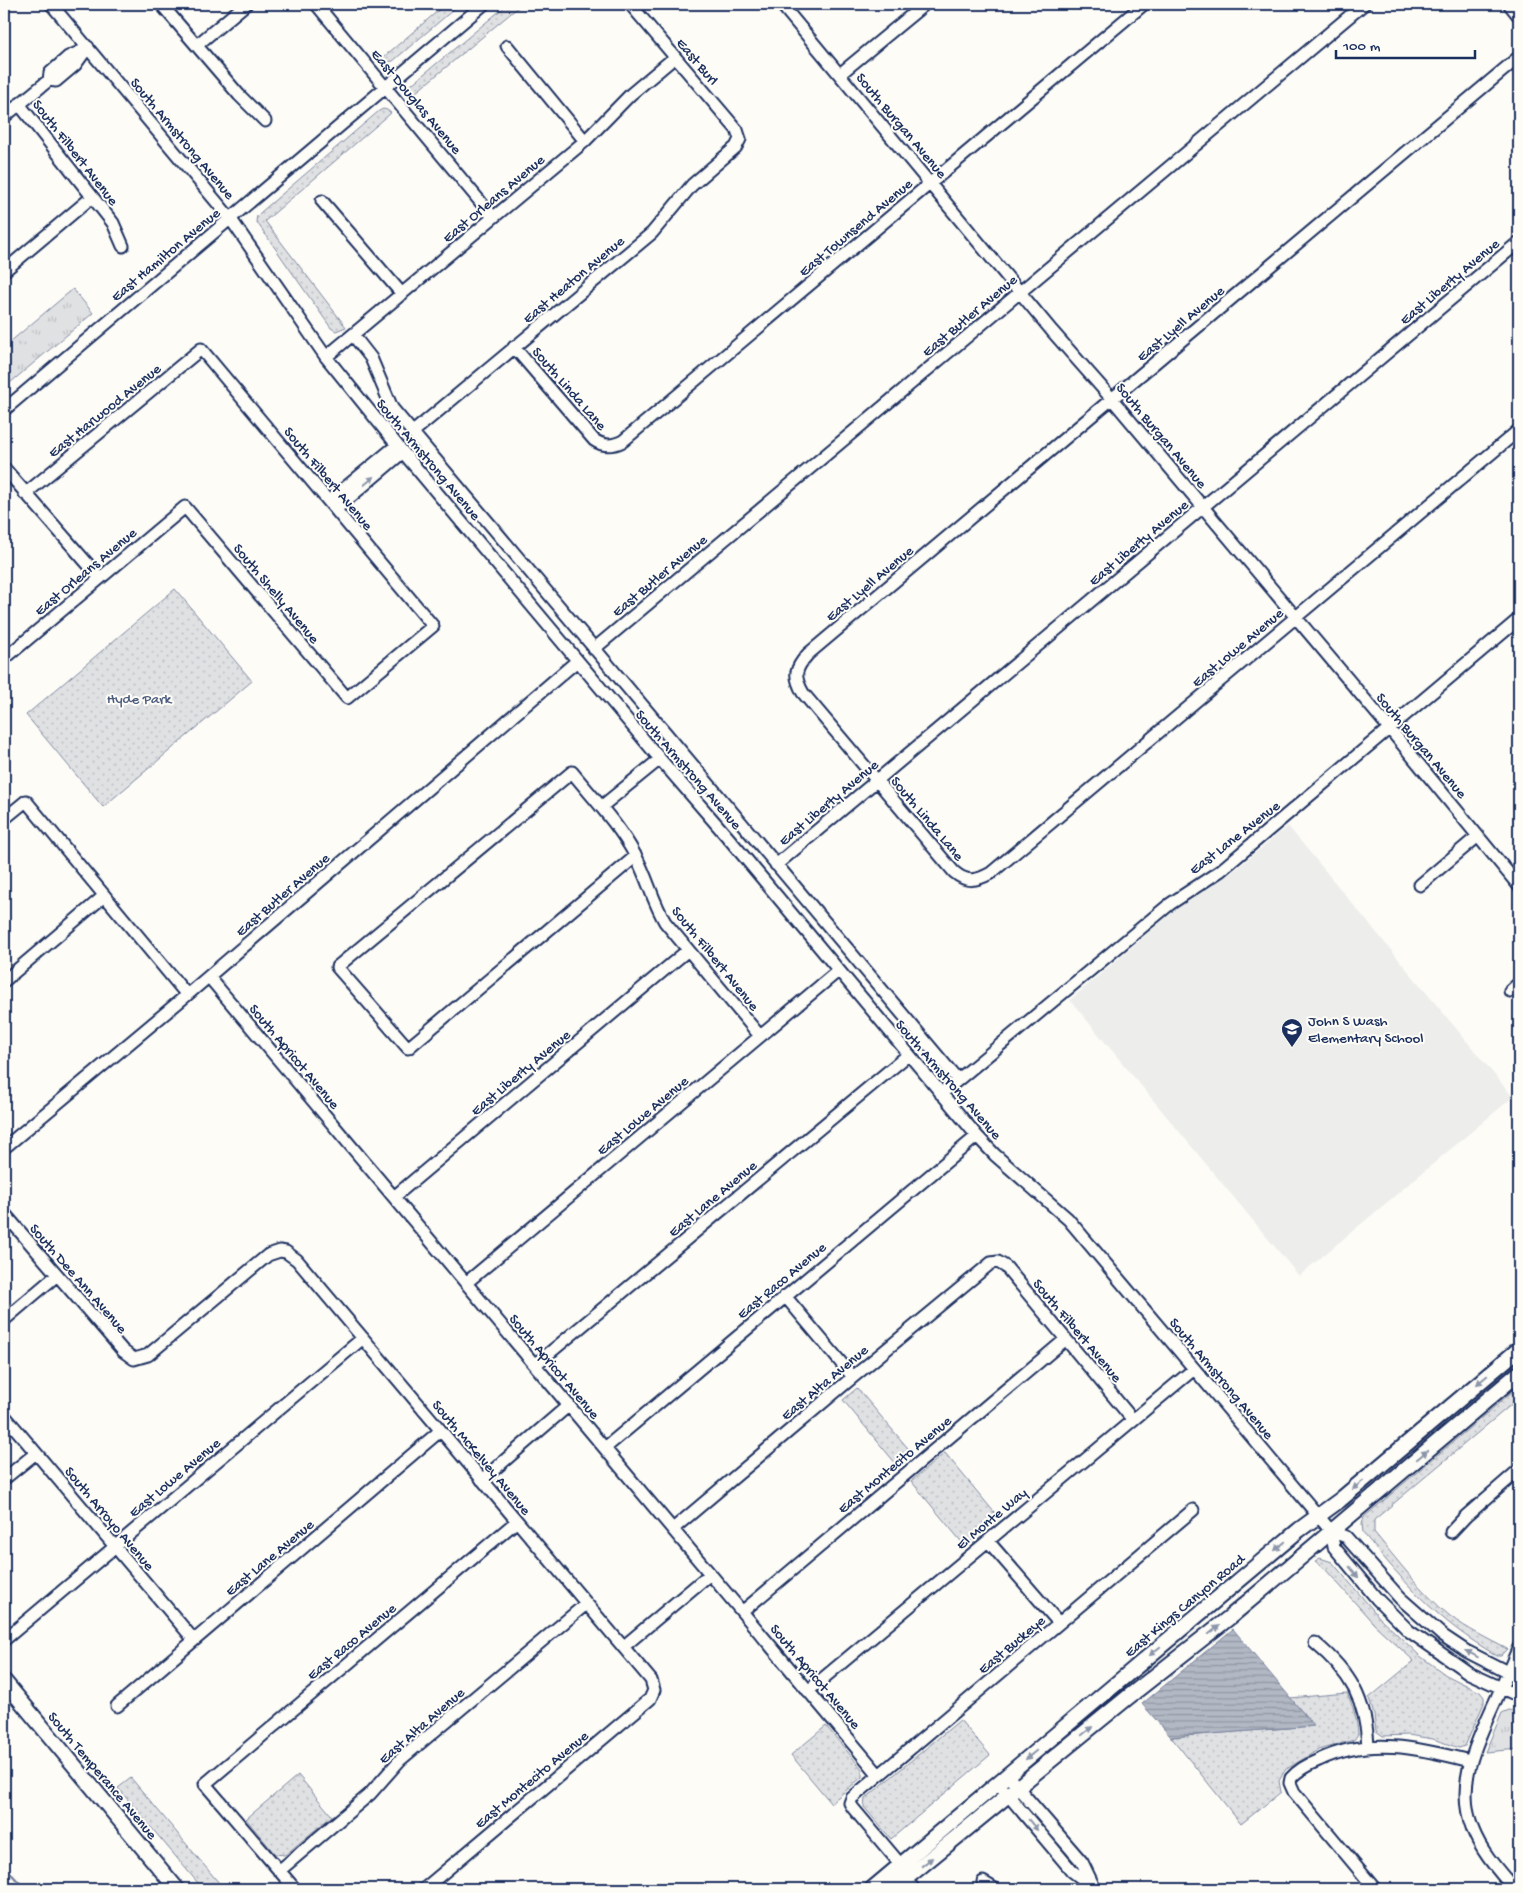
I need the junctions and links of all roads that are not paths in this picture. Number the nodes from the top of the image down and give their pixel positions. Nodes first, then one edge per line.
1 (51, 4) edge
2 (161, 4) edge
3 (246, 4) edge
4 (316, 4) edge
5 (484, 4) edge
6 (630, 4) edge
7 (781, 4) edge
8 (925, 4) edge
9 (1144, 4) edge
10 (1364, 4) edge
11 (1510, 4) edge
12 (1519, 14) edge
13 (197, 45) junction
14 (507, 46) dead end
15 (88, 47) junction
16 (675, 57) junction
17 (1519, 57) edge
18 (840, 74) junction
19 (385, 86) junction
20 (19, 104) junction
21 (4, 117) edge
22 (265, 121) dead end
23 (740, 139) joint
24 (586, 141) junction
25 (931, 183) junction
26 (92, 197) junction
27 (322, 201) dead end
28 (494, 217) junction
29 (230, 218) junction
30 (1519, 242) edge
31 (122, 246) dead end
32 (4, 271) edge
33 (1021, 291) junction
34 (402, 294) junction
35 (353, 336) junction
36 (514, 347) junction
37 (201, 349) joint
38 (326, 357) junction
39 (1112, 399) junction
40 (4, 410) edge
41 (1519, 430) edge
42 (412, 432) junction
43 (604, 445) joint
44 (400, 449) junction
45 (4, 468) edge
46 (25, 494) junction
47 (332, 505) junction
48 (185, 507) joint
49 (1203, 507) junction
50 (100, 578) junction
51 (1296, 618) junction
52 (1519, 619) edge
53 (594, 649) junction
54 (6, 652) edge
55 (577, 661) junction
56 (796, 674) joint
57 (347, 698) joint
58 (1390, 728) junction
59 (660, 759) junction
60 (877, 780) junction
61 (600, 807) junction
62 (4, 819) edge
63 (1478, 836) junction
64 (636, 856) junction
65 (776, 864) junction
66 (970, 881) joint
67 (1420, 885) dead end
68 (1519, 886) edge
69 (104, 896) junction
70 (688, 950) junction
71 (838, 971) junction
72 (209, 977) junction
73 (4, 981) edge
74 (1519, 983) edge
75 (1510, 991) dead end
76 (187, 995) junction
77 (760, 1036) junction
78 (908, 1055) junction
79 (958, 1080) junction
80 (941, 1094) junction
81 (977, 1136) junction
82 (4, 1148) edge
83 (394, 1197) junction
84 (4, 1213) edge
85 (998, 1262) joint
86 (57, 1276) junction
87 (466, 1283) junction
88 (785, 1296) junction
89 (4, 1320) edge
90 (363, 1338) junction
91 (1066, 1339) junction
92 (1519, 1348) edge
93 (134, 1359) joint
94 (535, 1365) junction
95 (1194, 1369) junction
96 (1519, 1373) edge
97 (853, 1377) junction
98 (569, 1405) junction
99 (4, 1415) edge
100 (1133, 1420) junction
101 (440, 1431) junction
102 (604, 1448) junction
103 (36, 1453) junction
104 (1519, 1470) edge
105 (4, 1480) edge
106 (482, 1480) junction
107 (1193, 1510) dead end
108 (1318, 1516) junction
109 (516, 1521) junction
110 (673, 1529) junction
111 (1331, 1531) junction
112 (1451, 1532) dead end
113 (988, 1541) junction
114 (115, 1546) junction
115 (710, 1574) junction
116 (586, 1604) junction
117 (742, 1612) junction
118 (1059, 1624) junction
119 (4, 1640) edge
120 (194, 1640) junction
121 (1315, 1644) dead end
122 (1519, 1647) edge
123 (623, 1648) junction
124 (1508, 1673) junction
125 (1519, 1678) edge
126 (4, 1681) edge
127 (1501, 1689) junction
128 (654, 1690) joint
129 (808, 1691) junction
130 (1519, 1696) edge
131 (117, 1706) dead end
132 (1368, 1746) junction
133 (1470, 1761) junction
134 (879, 1775) junction
135 (1002, 1779) junction
136 (1013, 1791) junction
137 (901, 1865) junction
138 (279, 1870) junction
139 (983, 1882) dead end
140 (910, 1884) edge
141 (177, 1889) edge
142 (295, 1889) edge
143 (424, 1889) edge
144 (872, 1889) edge
145 (882, 1889) edge
146 (892, 1889) edge
147 (995, 1889) edge
148 (1095, 1889) edge
149 (1375, 1889) edge
150 (1514, 1889) edge

1 - 15 street, South Armstrong Avenue
2 - 13 street
3 - 13 street
4 - 19 street, East Douglas Avenue
5 - 19 street, East Hamilton Avenue
6 - 16 street, East Burl
7 - 18 street, South Burgan Avenue
8 - 18 street
9 - 25 street, East Townsend Avenue
10 - 33 street, East Butler Avenue
11 - 12 main road
13 - 22 street
14 - 24 street
15 - 20 street
15 - 29 street, South Armstrong Avenue
16 - 23 street, East Burl
16 - 24 street, East Orleans Avenue
17 - 39 street, East Lyell Avenue
18 - 25 street, South Burgan Avenue
19 - 28 street, East Douglas Avenue
19 - 29 street, East Hamilton Avenue
20 - 21 street
20 - 26 street, South Filbert Avenue
23 - 36 street, East Heaton Avenue
24 - 28 street, East Orleans Avenue
25 - 33 street, South Burgan Avenue
25 - 43 street, East Townsend Avenue
26 - 31 street, South Filbert Avenue
26 - 32 street
27 - 34 street
28 - 34 street, East Orleans Avenue
29 - 38 street, South Armstrong Avenue
29 - 40 street, East Hamilton Avenue
30 - 49 street, East Liberty Avenue
33 - 39 street, South Burgan Avenue
33 - 53 street, East Butler Avenue
34 - 35 street, East Orleans Avenue
35 - 38 street, East Orleans Avenue
35 - 42 street, South Armstrong Avenue
36 - 42 street, East Heaton Avenue
36 - 43 street, South Linda Lane
37 - 46 street, East Harwood Avenue
37 - 47 street, South Filbert Avenue
38 - 44 street, South Armstrong Avenue
39 - 49 street, South Burgan Avenue
39 - 56 street, East Lyell Avenue
41 - 51 street, East Lowe Avenue
42 - 53 street, South Armstrong Avenue
44 - 47 street
44 - 55 street, South Armstrong Avenue
45 - 46 street
46 - 50 street
47 - 57 street, South Filbert Avenue
48 - 50 street, East Orleans Avenue
48 - 57 street, South Shelly Avenue
49 - 51 street, South Burgan Avenue
49 - 60 street, East Liberty Avenue
50 - 54 street, East Orleans Avenue
51 - 58 street, South Burgan Avenue
51 - 66 street, East Lowe Avenue
52 - 58 street, East Lane Avenue
53 - 65 street, South Armstrong Avenue
55 - 59 street, South Armstrong Avenue
55 - 72 street, East Butler Avenue
56 - 60 street, South Linda Lane
58 - 63 street, South Burgan Avenue
58 - 79 street, East Lane Avenue
59 - 61 street
59 - 71 street, South Armstrong Avenue
60 - 65 street, East Liberty Avenue
60 - 66 street, South Linda Lane
61 - 64 street, South Filbert Avenue
61 - 64 street, South Filbert Avenue
62 - 69 street
63 - 67 street
63 - 68 street, South Burgan Avenue
64 - 70 street, South Filbert Avenue
65 - 79 street, South Armstrong Avenue
69 - 73 street
69 - 76 street
70 - 77 street, South Filbert Avenue
70 - 83 street, East Liberty Avenue
71 - 77 street, East Lowe Avenue
71 - 78 street, South Armstrong Avenue
72 - 76 street, East Butler Avenue
72 - 83 street, South Apricot Avenue
74 - 75 street
76 - 82 street, East Butler Avenue
77 - 87 street, East Lowe Avenue
78 - 80 street, South Armstrong Avenue
78 - 94 street, East Lane Avenue
79 - 80 street, East Lane Avenue
80 - 81 street, South Armstrong Avenue
81 - 88 street, East Raco Avenue
81 - 95 street, South Armstrong Avenue
83 - 87 street, South Apricot Avenue
84 - 86 street, South Dee Ann Avenue
85 - 91 street, South Filbert Avenue
85 - 97 street, East Alta Avenue
86 - 89 street
86 - 93 street, South Dee Ann Avenue
87 - 94 street, South Apricot Avenue
88 - 97 street
88 - 102 street, East Raco Avenue
90 - 93 street, South McKelvey Avenue
90 - 101 street, South McKelvey Avenue
90 - 114 street, East Lowe Avenue
91 - 100 street, South Filbert Avenue
91 - 117 street, East Montecito Avenue
92 -> 108 main road, East Kings Canyon Road
94 - 98 street, South Apricot Avenue
95 - 100 street, El Monte Way
95 - 108 street, South Armstrong Avenue
111 -> 96 main road
97 - 110 street, East Alta Avenue
98 - 102 street, South Apricot Avenue
98 - 106 street
99 - 103 street, South Arroyo Avenue
100 - 113 street, El Monte Way
101 - 106 street, South McKelvey Avenue
101 - 120 street, East Lane Avenue
102 - 110 street, South Apricot Avenue
103 - 105 street
103 - 114 street, South Arroyo Avenue
104 - 112 street
106 - 109 street, South McKelvey Avenue
107 - 118 street, East Buckeye
108 - 111 street, South Armstrong Avenue
108 -> 135 main road, East Kings Canyon Road
109 - 116 street, South McKelvey Avenue
109 - 138 street, East Raco Avenue
110 - 115 street, South Apricot Avenue
124 -> 111 street
111 -> 127 street
136 -> 111 main road
113 - 118 street
113 - 129 street, El Monte Way
114 - 119 street, East Lowe Avenue
114 - 120 street, South Arroyo Avenue
115 - 117 street, South Apricot Avenue
115 - 123 street
116 - 123 street, South McKelvey Avenue
116 - 138 street, East Alta Avenue
117 - 129 street, South Apricot Avenue
118 - 134 street, East Buckeye
120 - 131 street, East Lane Avenue
121 - 132 street
122 - 124 street
123 - 128 street, South McKelvey Avenue
124 - 125 street
124 - 127 street
126 - 141 main road, South Temperance Avenue
127 - 130 street
127 - 133 street
128 - 143 street, East Montecito Avenue
129 - 134 street, South Apricot Avenue
132 - 133 street
132 - 149 street
133 - 150 street
134 - 137 street, East Buckeye
135 - 136 street
135 - 137 main road, East Kings Canyon Road
140 -> 136 main road
136 - 148 street
137 - 144 main road, East Kings Canyon Road
137 - 145 main road
138 - 142 street
139 - 147 street
140 - 146 main road

